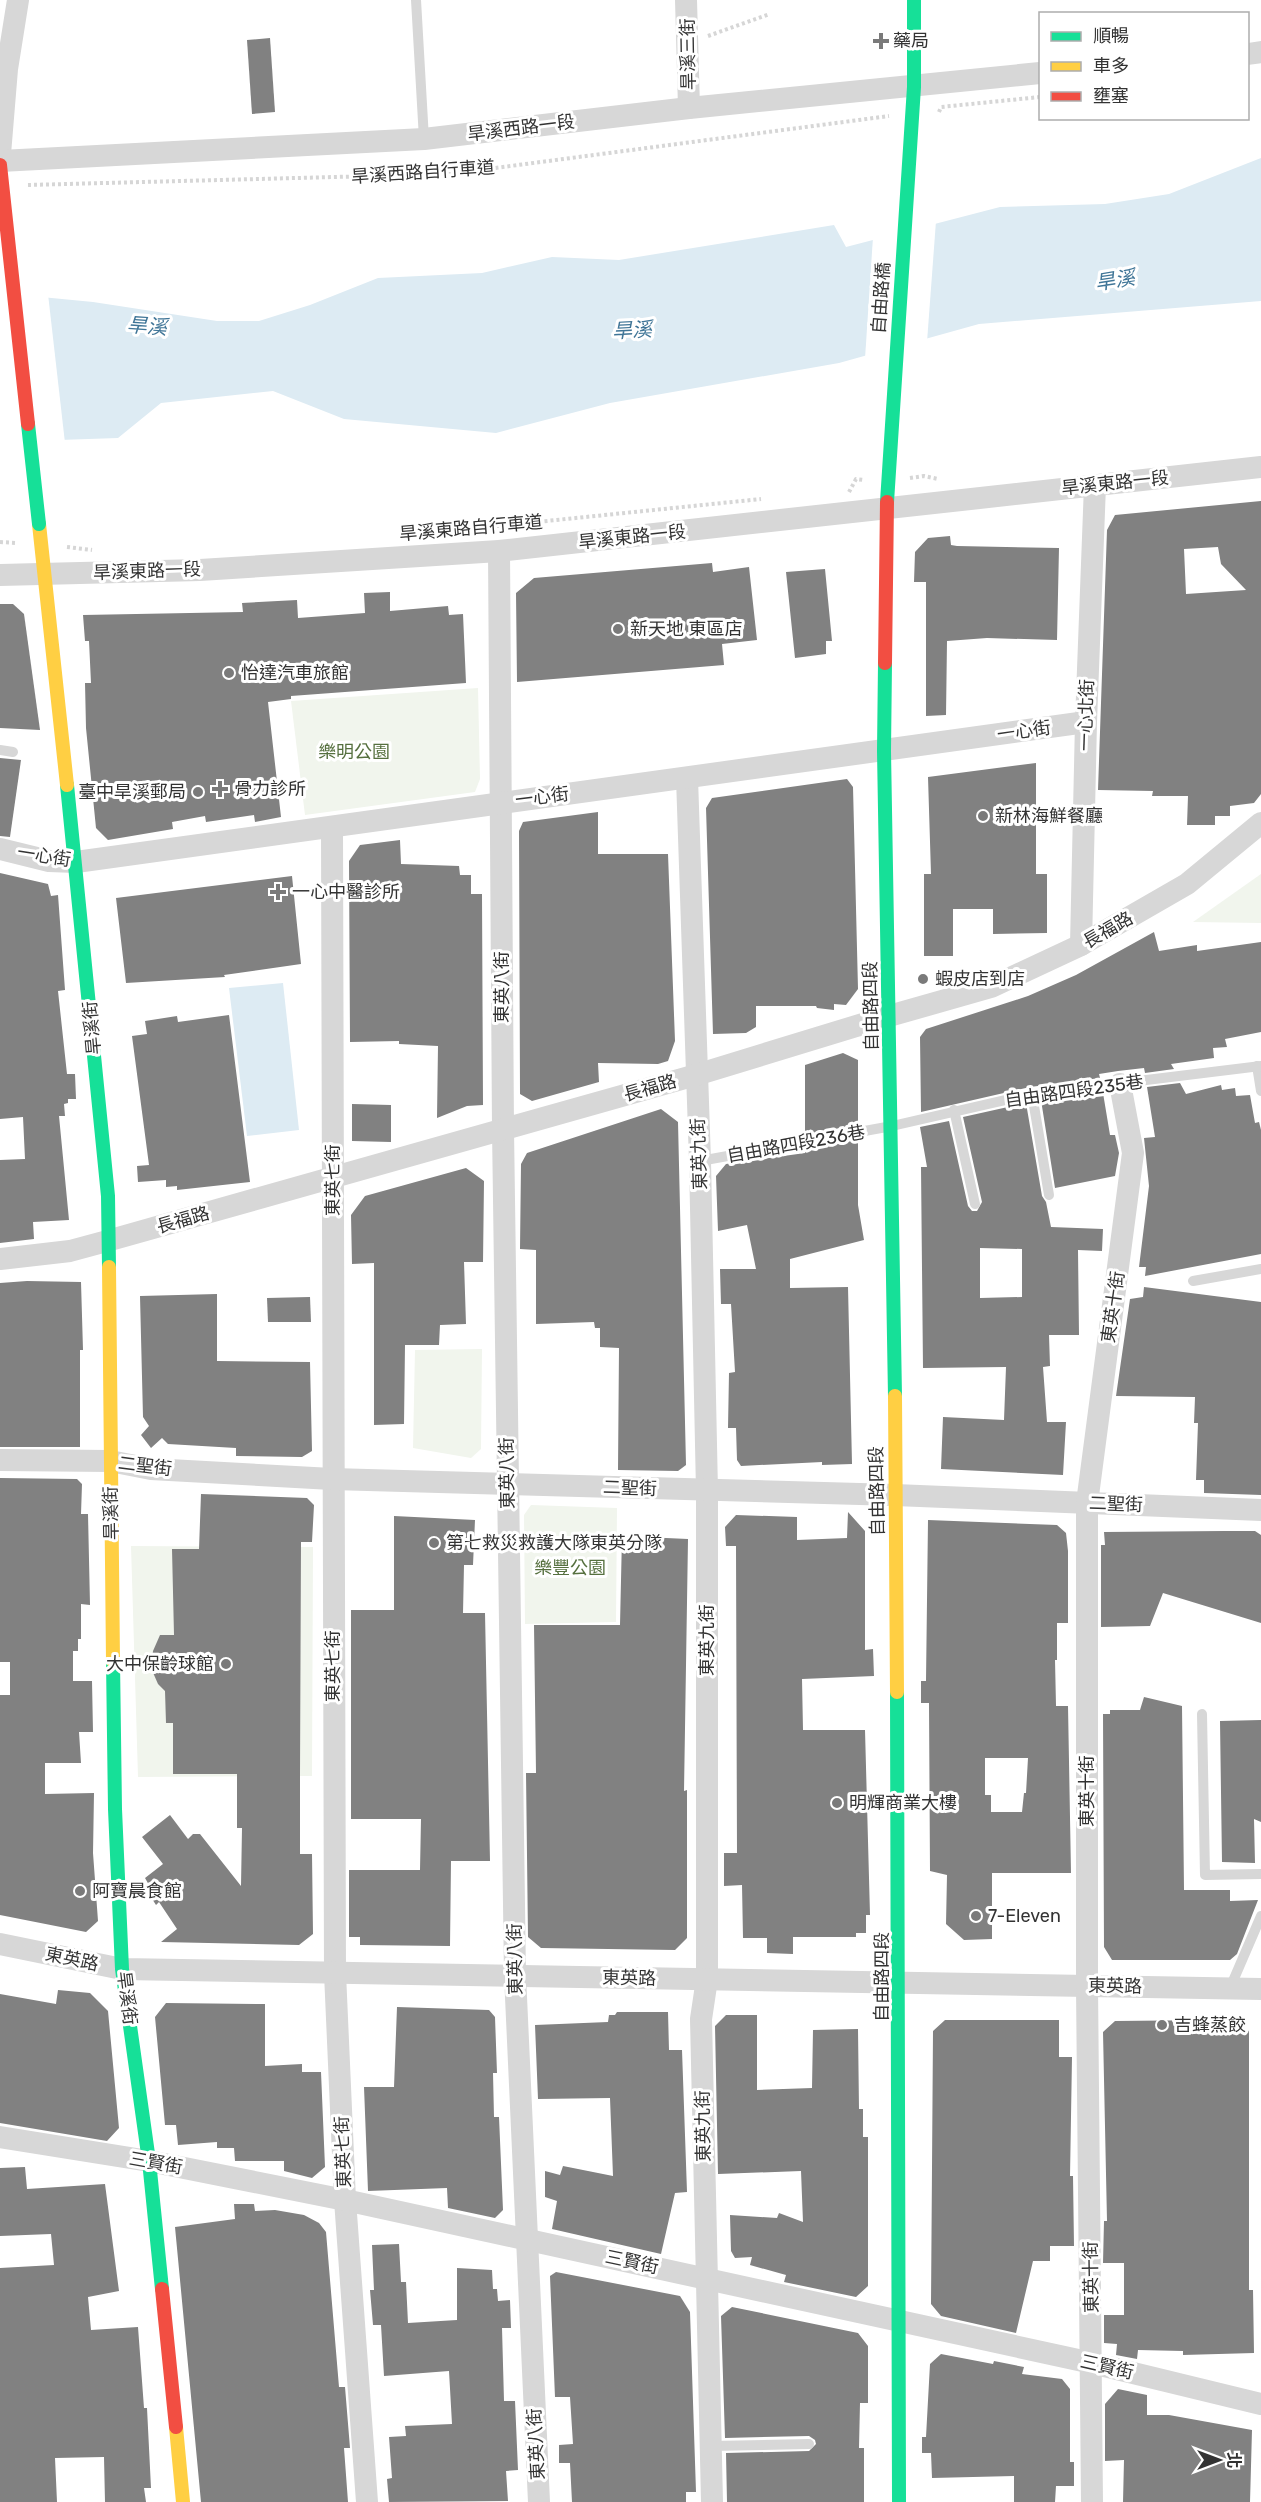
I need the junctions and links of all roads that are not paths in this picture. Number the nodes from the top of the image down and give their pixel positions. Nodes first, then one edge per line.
1 (18, 0) edge
2 (416, 0) edge
3 (686, 0) edge
4 (914, 0) edge
5 (7, 30) edge
6 (1039, 73) edge
7 (914, 87) junction
8 (689, 108) junction
9 (424, 139) junction
10 (0, 154) edge
11 (0, 161) edge
12 (0, 165) edge
13 (1261, 467) edge
14 (887, 480) joint
15 (1095, 485) junction
16 (887, 508) junction
17 (499, 551) junction
18 (0, 574) edge
19 (43, 574) junction
20 (1086, 723) junction
21 (0, 750) edge
22 (884, 751) junction
23 (13, 752) dead end
24 (687, 778) junction
25 (500, 802) junction
26 (1261, 822) edge
27 (332, 829) junction
28 (0, 849) edge
29 (76, 862) junction
30 (1081, 945) junction
31 (889, 1016) junction
32 (1259, 1066) edge
33 (696, 1075) junction
34 (1120, 1084) junction
35 (1261, 1091) edge
36 (1032, 1094) junction
37 (954, 1110) junction
38 (892, 1126) junction
39 (503, 1129) junction
40 (700, 1161) junction
41 (333, 1178) junction
42 (1049, 1195) dead end
43 (975, 1204) dead end
44 (107, 1241) junction
45 (0, 1259) edge
46 (1261, 1269) edge
47 (1193, 1281) dead end
48 (0, 1460) edge
49 (110, 1461) junction
50 (332, 1479) junction
51 (507, 1484) junction
52 (706, 1491) junction
53 (896, 1496) junction
54 (1087, 1503) junction
55 (1261, 1510) edge
56 (1202, 1714) dead end
57 (1261, 1874) edge
58 (1261, 1916) edge
59 (0, 1944) edge
60 (122, 1969) junction
61 (335, 1973) junction
62 (515, 1975) junction
63 (707, 1979) junction
64 (900, 1982) junction
65 (1087, 1986) junction
66 (1230, 1988) junction
67 (1261, 1989) edge
68 (0, 2137) edge
69 (149, 2161) junction
70 (345, 2200) junction
71 (526, 2239) junction
72 (706, 2277) junction
73 (900, 2323) junction
74 (1092, 2362) junction
75 (1261, 2404) edge
76 (809, 2444) dead end
77 (710, 2446) junction
78 (183, 2502) edge
79 (367, 2502) edge
80 (539, 2502) edge
81 (712, 2502) edge
82 (899, 2502) edge
83 (1092, 2502) edge

1 - 5 street
2 - 9 lane
3 - 8 street, 旱溪三街
4 - 7 street
5 - 10 street
6 - 7 street, 旱溪西路一段
7 - 8 street, 旱溪西路一段
7 - 14 street, 自由路橋
8 - 9 street, 旱溪西路一段
9 - 11 street, 旱溪西路一段
12 - 19 street, 旱溪街, bridge
13 - 15 street, 旱溪東路一段
14 - 16 street, 自由路四段
15 - 16 street, 旱溪東路一段
15 - 20 street, 一心北街
16 - 17 street, 旱溪東路一段
16 - 22 street, 自由路四段
17 - 19 street, 旱溪東路一段
17 - 25 street, 東英八街
18 - 19 street, 旱溪東路一段
19 - 29 street, 旱溪街
20 - 22 street, 一心街
20 - 30 street, 一心北街
21 - 23 lane
22 - 24 street, 一心街
22 - 31 street, 自由路四段
24 - 25 street, 一心街
24 - 33 street, 東英九街
25 - 27 street, 一心街
25 - 39 street, 東英八街
26 - 30 street, 長福路
27 - 29 street, 一心街
27 - 41 street, 東英七街
28 - 29 street, 一心街
29 - 44 street, 旱溪街
30 - 31 street, 長福路
31 - 33 street, 長福路
31 - 38 street, 自由路四段
32 - 34 lane, 自由路四段235巷
32 - 35 lane
33 - 39 street, 長福路
33 - 40 street, 東英九街
34 - 36 lane, 自由路四段235巷
34 - 54 street, 東英十街
36 - 37 lane, 自由路四段235巷
36 - 42 lane
37 - 38 lane, 自由路四段235巷
37 - 43 lane
38 - 40 lane, 自由路四段236巷
38 - 53 street, 自由路四段
39 - 41 street, 長福路
39 - 51 street, 東英八街
40 - 52 street, 東英九街
41 - 44 street, 長福路
41 - 50 street, 東英七街
44 - 45 street, 長福路
44 - 49 street, 旱溪街
46 - 47 lane
48 - 49 street, 二聖街
49 - 50 street, 二聖街
49 - 60 street, 旱溪街
50 - 51 street, 二聖街
50 - 61 street, 東英七街
51 - 52 street, 二聖街
51 - 62 street, 東英八街
52 - 53 street, 二聖街
52 - 63 street, 東英九街
53 - 54 street, 二聖街
53 - 64 street, 自由路四段
54 - 55 street, 二聖街
54 - 65 street, 東英十街
56 - 57 lane
58 - 66 lane
59 - 60 street, 東英路
60 - 61 street, 東英路
60 - 69 street, 旱溪街
61 - 62 street, 東英路
61 - 70 street, 東英七街
62 - 63 street, 東英路
62 - 71 street, 東英八街
63 - 64 street, 東英路
63 - 72 street, 東英九街
64 - 65 street, 東英路
64 - 73 street, 自由路四段
65 - 66 street, 東英路
65 - 74 street, 東英十街
66 - 67 street, 東英路
68 - 69 street, 三賢街
69 - 70 street, 三賢街
69 - 78 street, 旱溪街
70 - 71 street, 三賢街
70 - 79 street, 東英七街
71 - 72 street, 三賢街
71 - 80 street, 東英八街
72 - 73 street, 三賢街
72 - 77 street, 東英九街
73 - 74 street, 三賢街
73 - 82 street, 自由路四段
74 - 75 street, 三賢街
74 - 83 street, 東英十街
76 - 77 lane
77 - 81 street, 東英九街

